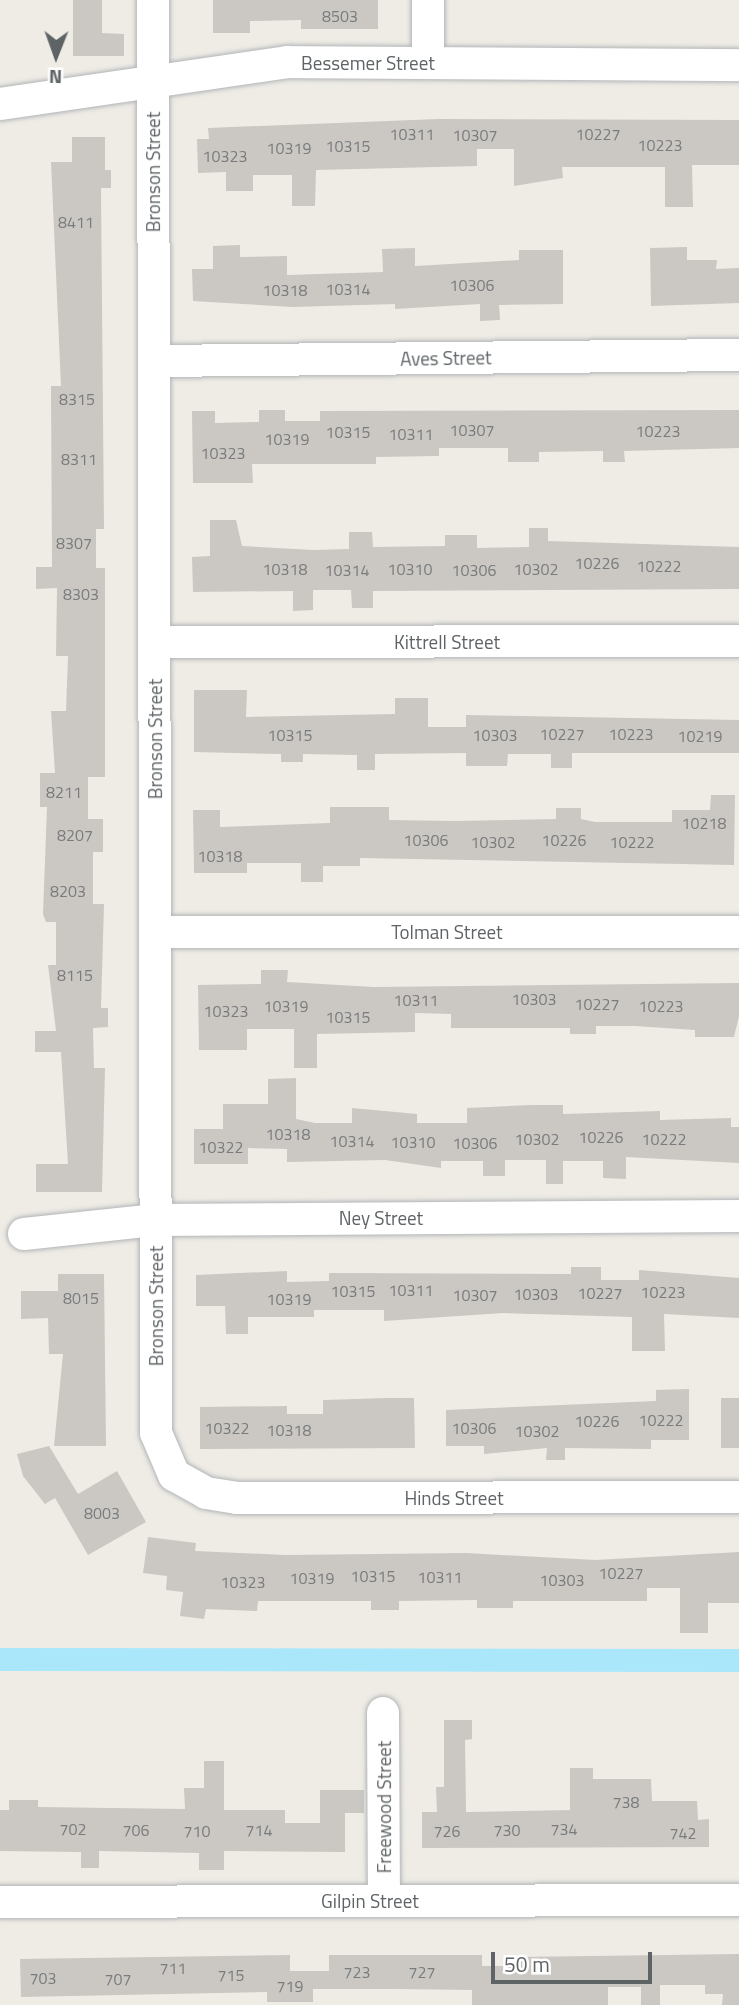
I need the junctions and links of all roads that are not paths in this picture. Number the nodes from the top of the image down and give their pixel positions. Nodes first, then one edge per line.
1 (153, 0) edge
2 (428, 0) edge
3 (428, 63) junction
4 (739, 65) edge
5 (153, 80) junction
6 (10, 104) edge
7 (739, 355) edge
8 (154, 361) junction
9 (739, 641) edge
10 (154, 642) junction
11 (155, 932) junction
12 (739, 932) edge
13 (739, 1216) edge
14 (156, 1220) junction
15 (24, 1234) dead end
16 (174, 1475) joint
17 (739, 1497) edge
18 (383, 1713) dead end
19 (739, 1900) edge
20 (384, 1901) junction
21 (0, 1902) edge

1 - 5 street, Bronson Street
2 - 3 street
3 - 4 street, Bessemer Street
3 - 5 street, Bessemer Street
5 - 6 street, Bessemer Street
5 - 8 street, Bronson Street
7 - 8 street, Aves Street
8 - 10 street, Bronson Street
9 - 10 street, Kittrell Street
10 - 11 street, Bronson Street
11 - 12 street, Tolman Street
11 - 14 street, Bronson Street
13 - 14 street, Ney Street
14 - 15 street, Ney Street
14 - 16 street, Bronson Street
16 - 17 street, Hinds Street
18 - 20 street, Freewood Street
19 - 20 street, Gilpin Street
20 - 21 street, Gilpin Street

